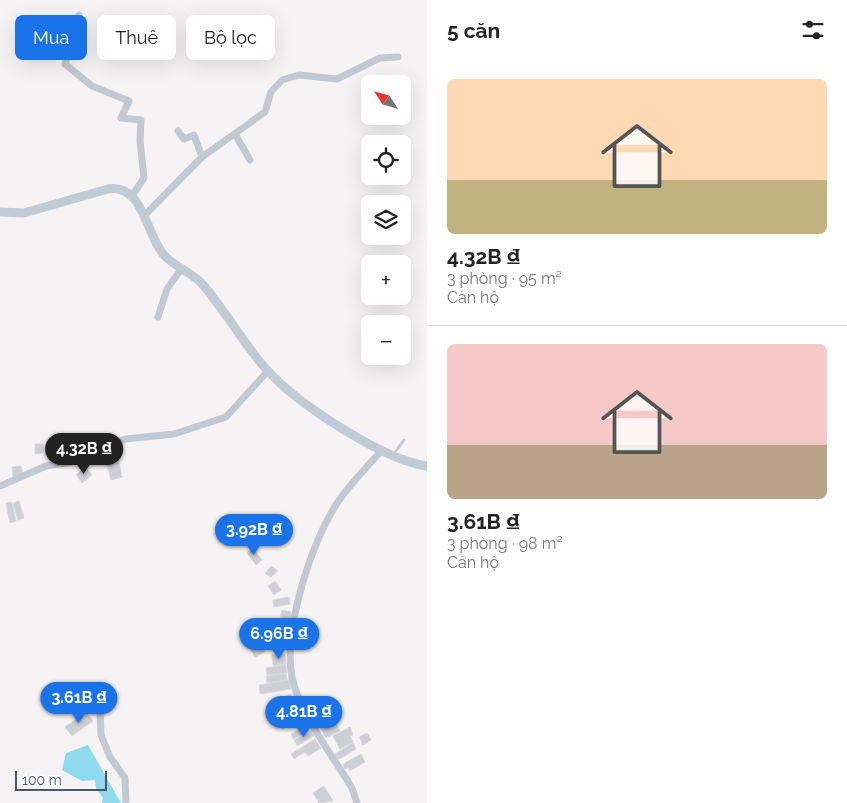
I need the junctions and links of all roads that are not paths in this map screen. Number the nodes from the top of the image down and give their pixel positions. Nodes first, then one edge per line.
1 (398, 57) dead end
2 (66, 60) edge
3 (178, 132) dead end
4 (235, 134) junction
5 (202, 157) junction
6 (250, 160) dead end
7 (132, 196) junction
8 (0, 212) edge
9 (144, 216) junction
10 (182, 268) junction
11 (158, 317) dead end
12 (268, 371) junction
13 (404, 440) dead end
14 (382, 450) junction
15 (394, 455) junction
16 (427, 466) edge
17 (0, 486) edge
18 (86, 706) dead end
19 (126, 803) edge
20 (357, 803) edge

1 - 4 street
2 - 7 street
3 - 5 street
4 - 5 street
4 - 6 street
5 - 9 street
7 - 8 street
7 - 9 street
9 - 10 street
10 - 11 street
10 - 12 street
12 - 14 street
12 - 17 street
13 - 15 lane
14 - 15 street
14 - 20 street
15 - 16 street
18 - 19 street

